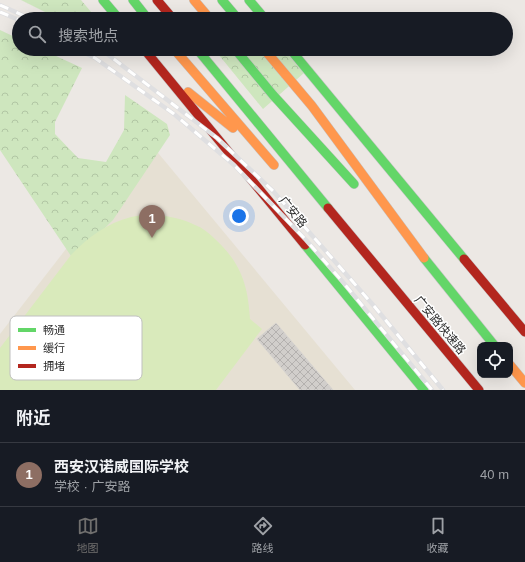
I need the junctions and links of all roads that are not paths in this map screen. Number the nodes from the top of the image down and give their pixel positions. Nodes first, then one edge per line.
1 (103, 0) edge
2 (132, 0) edge
3 (157, 0) edge
4 (194, 0) edge
5 (222, 0) edge
6 (249, 0) edge
7 (113, 12) edge
8 (142, 12) edge
9 (167, 12) edge
10 (204, 12) edge
11 (232, 12) edge
12 (259, 12) edge
13 (150, 56) edge
14 (180, 56) edge
15 (203, 56) edge
16 (241, 56) edge
17 (270, 56) edge
18 (296, 56) edge
19 (160, 69) junction
20 (263, 153) junction
21 (279, 170) dead end
22 (358, 188) dead end
23 (312, 203) dead end
24 (374, 206) dead end
25 (433, 270) junction
26 (383, 275) junction
27 (525, 332) edge
28 (492, 342) edge
29 (513, 369) edge
30 (525, 383) edge
31 (424, 390) edge
32 (479, 390) edge

1 - 7 main road
2 - 8 main road
3 - 9 main road
4 - 10 main road
5 - 11 main road
6 - 12 main road
13 - 19 main road, 广安路
14 - 20 main road
15 - 26 main road
16 - 22 main road
17 - 25 main road
18 - 27 main road
19 - 20 main road
19 - 31 main road, 广安路
20 - 21 main road
23 - 26 main road
24 - 25 main road
25 - 28 main road
26 - 32 main road, 广安路快速路
29 - 30 main road

